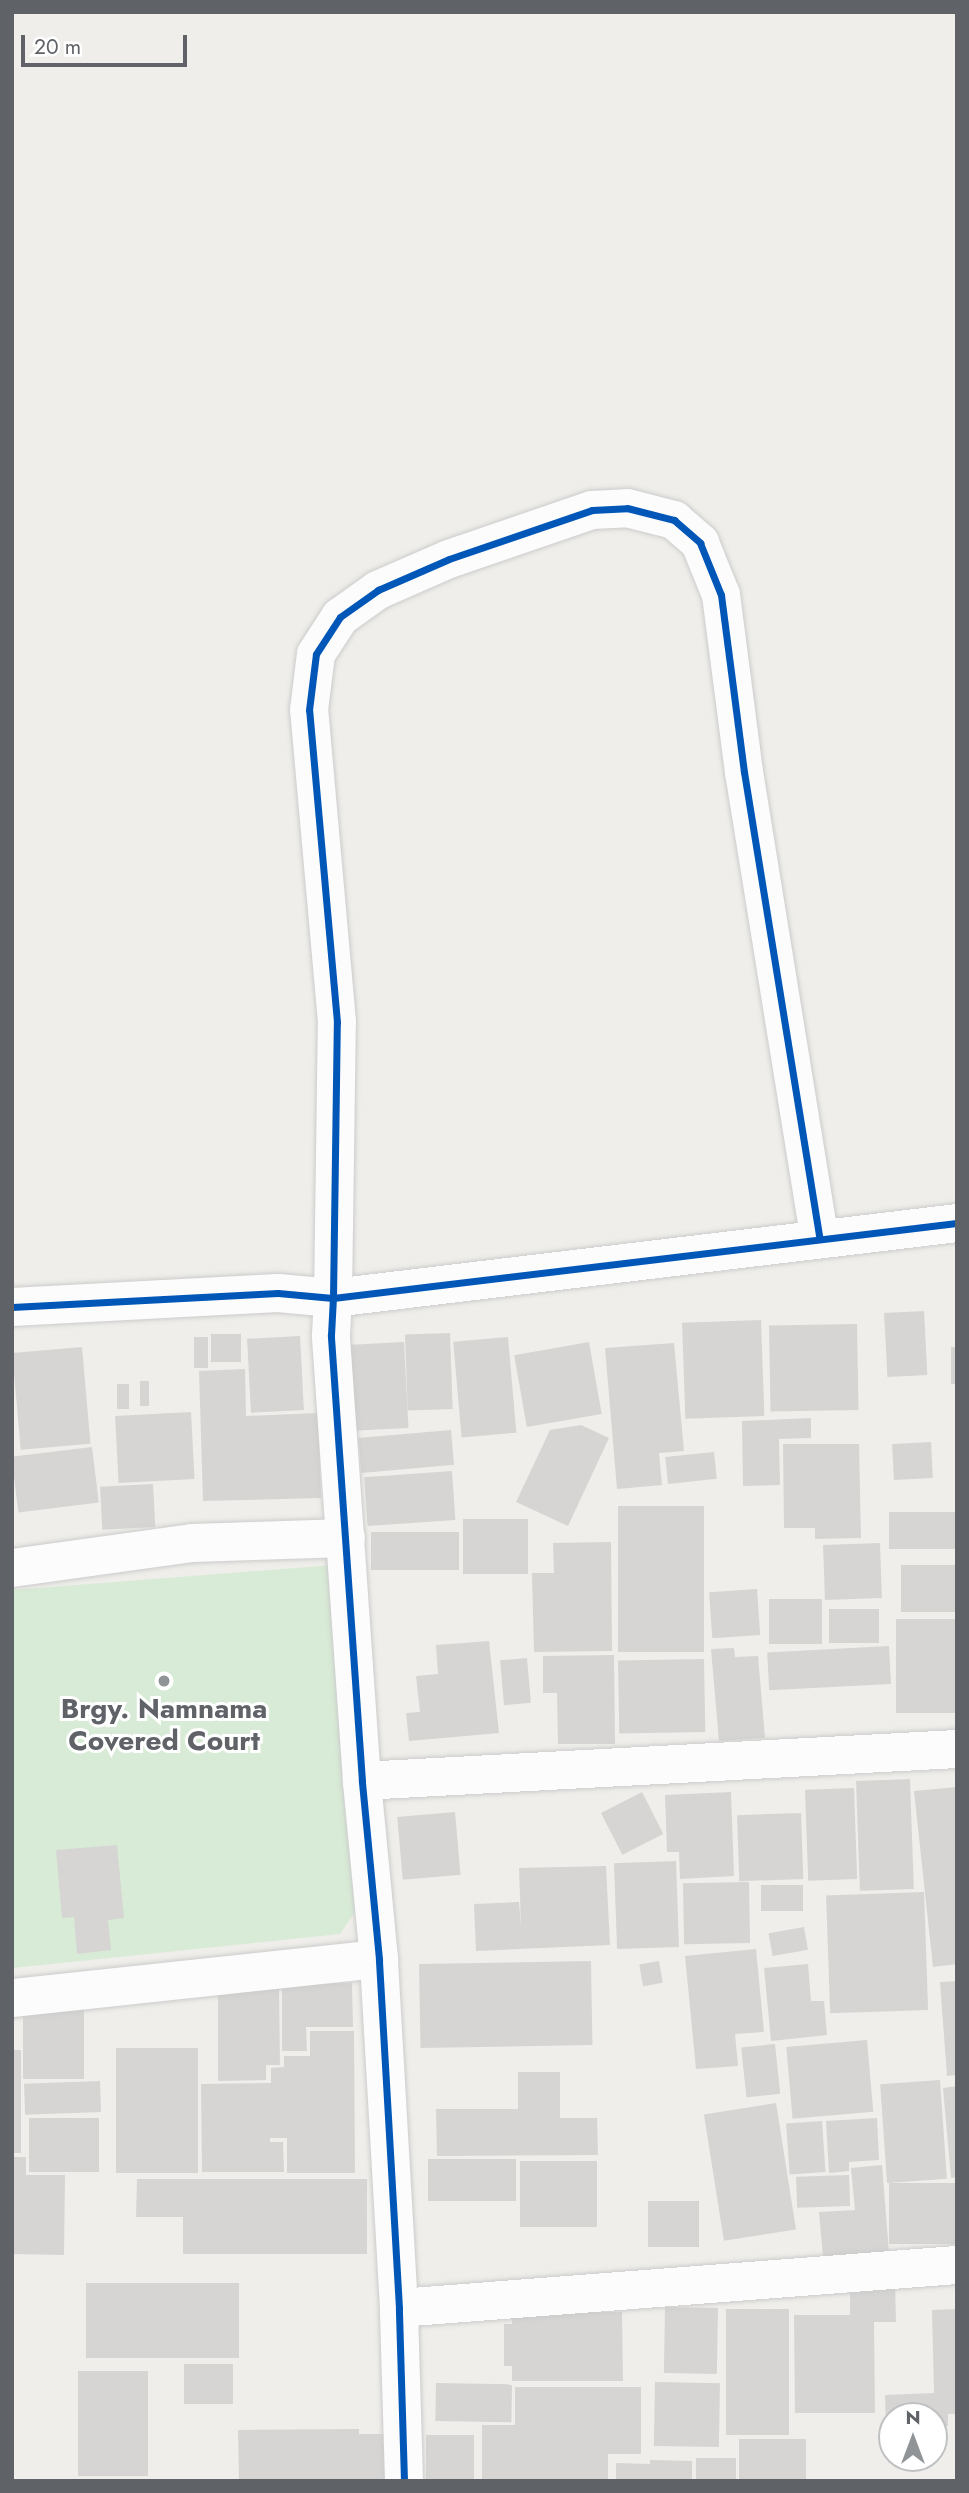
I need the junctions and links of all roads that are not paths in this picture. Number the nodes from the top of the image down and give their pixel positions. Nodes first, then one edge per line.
1 (957, 1223) edge
2 (819, 1236) junction
3 (333, 1298) junction
4 (12, 1307) edge
5 (346, 1538) junction
6 (12, 1568) edge
7 (957, 1749) edge
8 (362, 1781) junction
9 (379, 1959) junction
10 (12, 1998) edge
11 (957, 2265) edge
12 (399, 2308) junction
13 (404, 2481) edge

1 - 2 street
2 - 3 street
2 - 3 street
3 - 4 street
3 - 5 street
5 - 6 street
5 - 8 street
7 - 8 street
8 - 9 street
9 - 10 street
9 - 12 street
11 - 12 street
12 - 13 street

